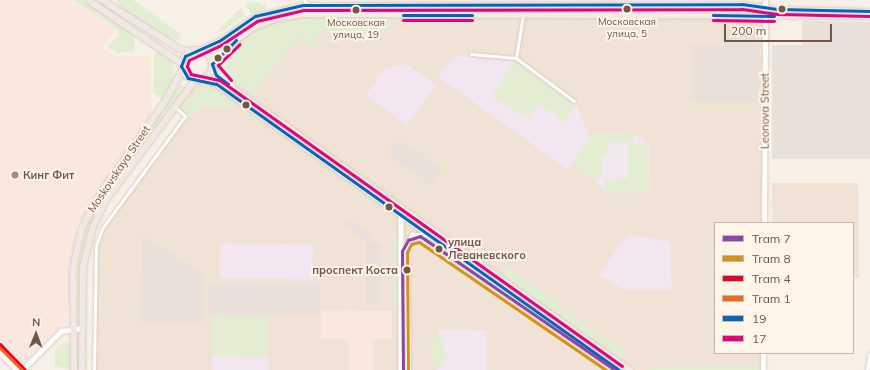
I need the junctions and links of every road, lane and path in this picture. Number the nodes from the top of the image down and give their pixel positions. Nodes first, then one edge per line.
1 (88, 0) edge
2 (102, 0) edge
3 (304, 0) edge
4 (765, 0) edge
5 (309, 5) junction
6 (765, 6) junction
7 (870, 11) edge
8 (523, 15) junction
9 (765, 16) junction
10 (870, 16) edge
11 (197, 50) junction
12 (190, 52) junction
13 (471, 54) dead end
14 (516, 58) junction
15 (182, 66) junction
16 (212, 66) junction
17 (203, 79) junction
18 (195, 80) junction
19 (574, 102) dead end
20 (173, 106) junction
21 (401, 217) junction
22 (764, 222) edge
23 (431, 237) junction
24 (73, 328) junction
25 (82, 328) junction
26 (0, 352) edge
27 (763, 354) edge
28 (870, 355) edge
29 (17, 370) edge
30 (22, 370) edge
31 (74, 370) edge
32 (82, 370) edge
33 (94, 370) edge
34 (401, 370) edge
35 (408, 370) edge
36 (619, 370) edge
37 (630, 370) edge
38 (763, 370) edge
39 (868, 370) edge

1 - 15 highway
2 - 12 highway
3 - 5 street
4 - 6 street, Leonova Street
5 - 6 main road
5 - 11 main road
6 - 7 main road
6 - 9 street, Leonova Street
8 - 9 main road
8 - 14 street
8 - 16 main road
9 - 10 main road
9 - 22 street, Leonova Street
11 - 12 highway
11 - 16 highway
12 - 15 highway
13 - 14 street
14 - 19 street
15 - 18 highway
15 - 24 highway, Moskovskaya Street
16 - 17 highway
16 - 37 main road
17 - 18 highway
17 - 21 main road
18 - 20 highway, Moskovskaya Street
20 - 25 highway, Moskovskaya Street
20 - 33 street
21 - 23 main road
21 - 34 street
23 - 35 street
23 - 36 main road
24 - 25 street
24 - 30 street
24 - 31 highway, Moskovskaya Street
25 - 32 highway, Moskovskaya Street
26 - 29 street
27 - 38 street
28 - 39 street

